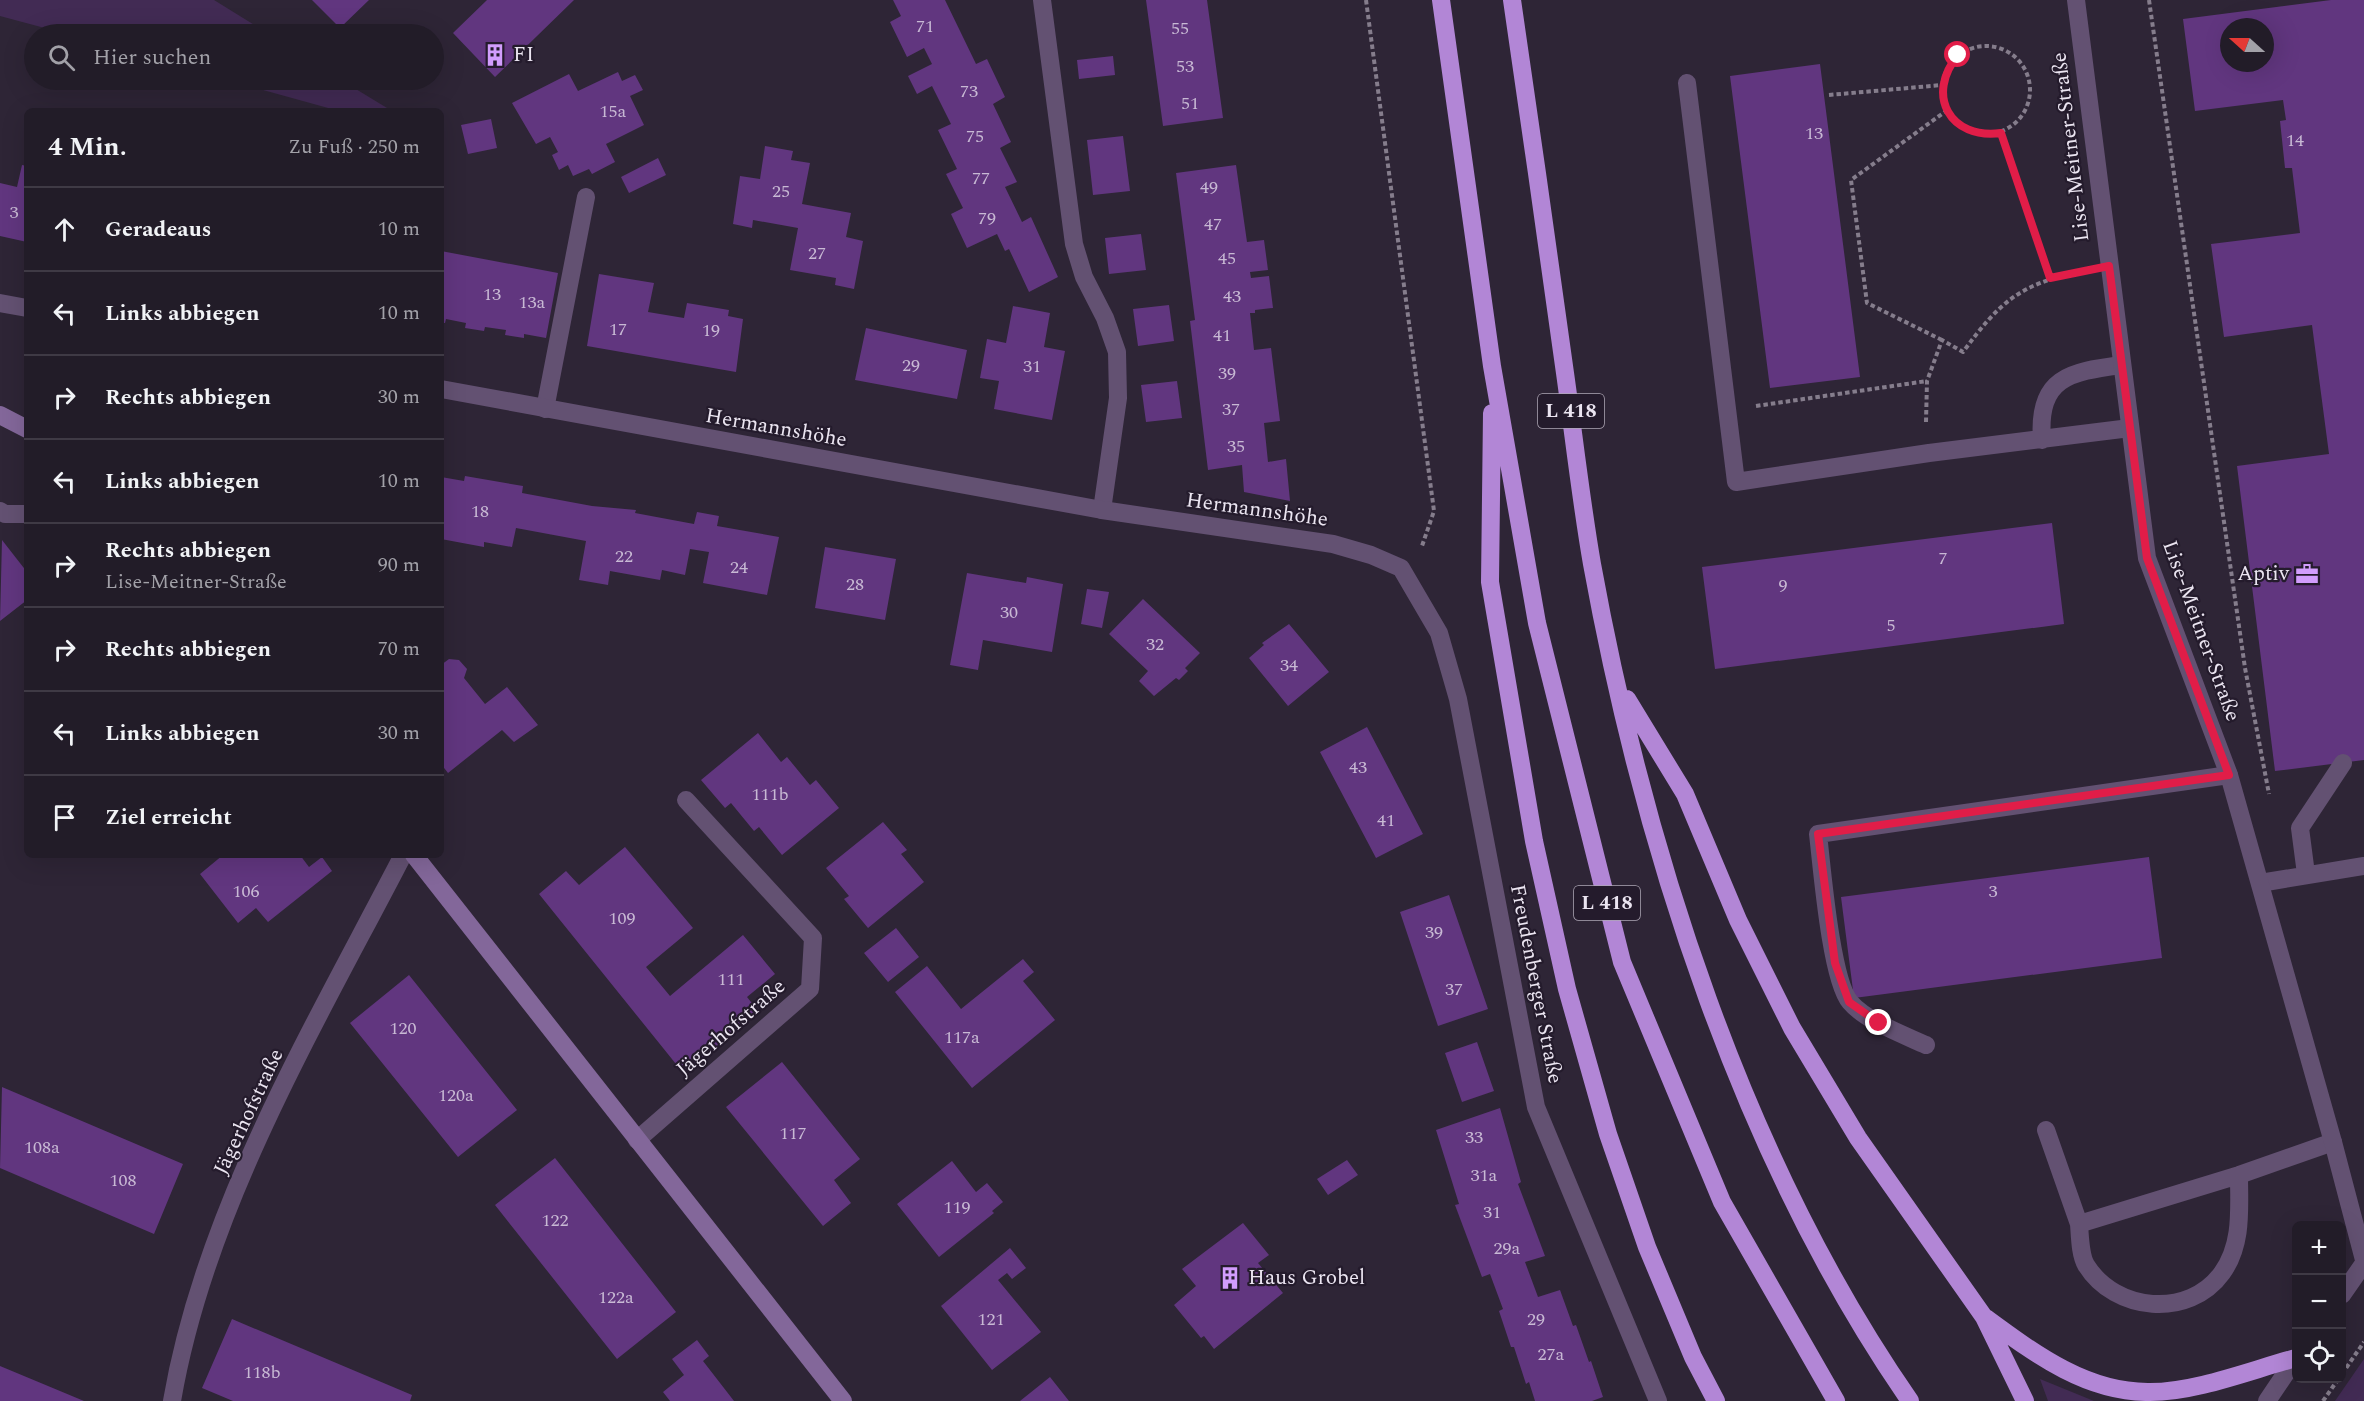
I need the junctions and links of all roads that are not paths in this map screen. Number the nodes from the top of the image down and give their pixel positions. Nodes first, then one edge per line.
1 (1042, 0) edge
2 (1441, 0) edge
3 (1512, 0) edge
4 (2076, 0) edge
5 (1687, 83) dead end
6 (586, 197) dead end
7 (0, 303) edge
8 (24, 307) edge
9 (2121, 365) junction
10 (1492, 366) junction
11 (444, 390) edge
12 (545, 409) junction
13 (0, 415) edge
14 (24, 427) edge
15 (2130, 429) junction
16 (2042, 440) junction
17 (1102, 510) junction
18 (0, 511) edge
19 (24, 514) edge
20 (1401, 568) joint
21 (1618, 684) junction
22 (2343, 763) dead end
23 (2229, 775) junction
24 (686, 800) dead end
25 (401, 858) edge
26 (416, 858) edge
27 (2364, 866) edge
28 (2306, 874) junction
29 (2259, 883) junction
30 (1926, 1045) dead end
31 (2046, 1130) dead end
32 (637, 1140) junction
33 (2333, 1142) junction
34 (2239, 1175) junction
35 (2079, 1224) junction
36 (2364, 1262) edge
37 (2346, 1289) edge
38 (1984, 1317) junction
39 (2292, 1359) edge
40 (2292, 1364) edge
41 (172, 1401) edge
42 (843, 1401) edge
43 (1658, 1401) edge
44 (1716, 1401) edge
45 (1836, 1401) edge
46 (1910, 1401) edge
47 (2025, 1401) edge
48 (2267, 1401) edge

1 - 17 street
2 - 10 highway, L 418
3 - 21 highway, L 418
4 - 9 street, Lise-Meitner-Straße
5 - 16 street
6 - 12 street
7 - 8 street
9 - 15 street, Lise-Meitner-Straße
9 - 16 street
10 - 44 highway
10 - 45 highway, L 418
11 - 12 street, Hermannshöhe
12 - 17 street, Hermannshöhe
13 - 14 main road
15 - 16 street
15 - 23 street, Lise-Meitner-Straße
17 - 20 street, Hermannshöhe
18 - 19 street
20 - 43 street, Freudenberger Straße
21 - 38 highway
21 - 46 highway, L 418
22 - 28 street
23 - 29 street, Lise-Meitner-Straße
23 - 30 street
24 - 32 street, Jägerhofstraße
25 - 41 street, Jägerhofstraße
26 - 32 main road
27 - 28 street
28 - 29 street
29 - 33 street, Lise-Meitner-Straße
31 - 35 street
32 - 42 main road
33 - 34 street
33 - 36 street, Lise-Meitner-Straße
34 - 35 street
34 - 35 street
36 - 37 street
38 - 39 highway
38 - 47 highway
40 - 48 street

